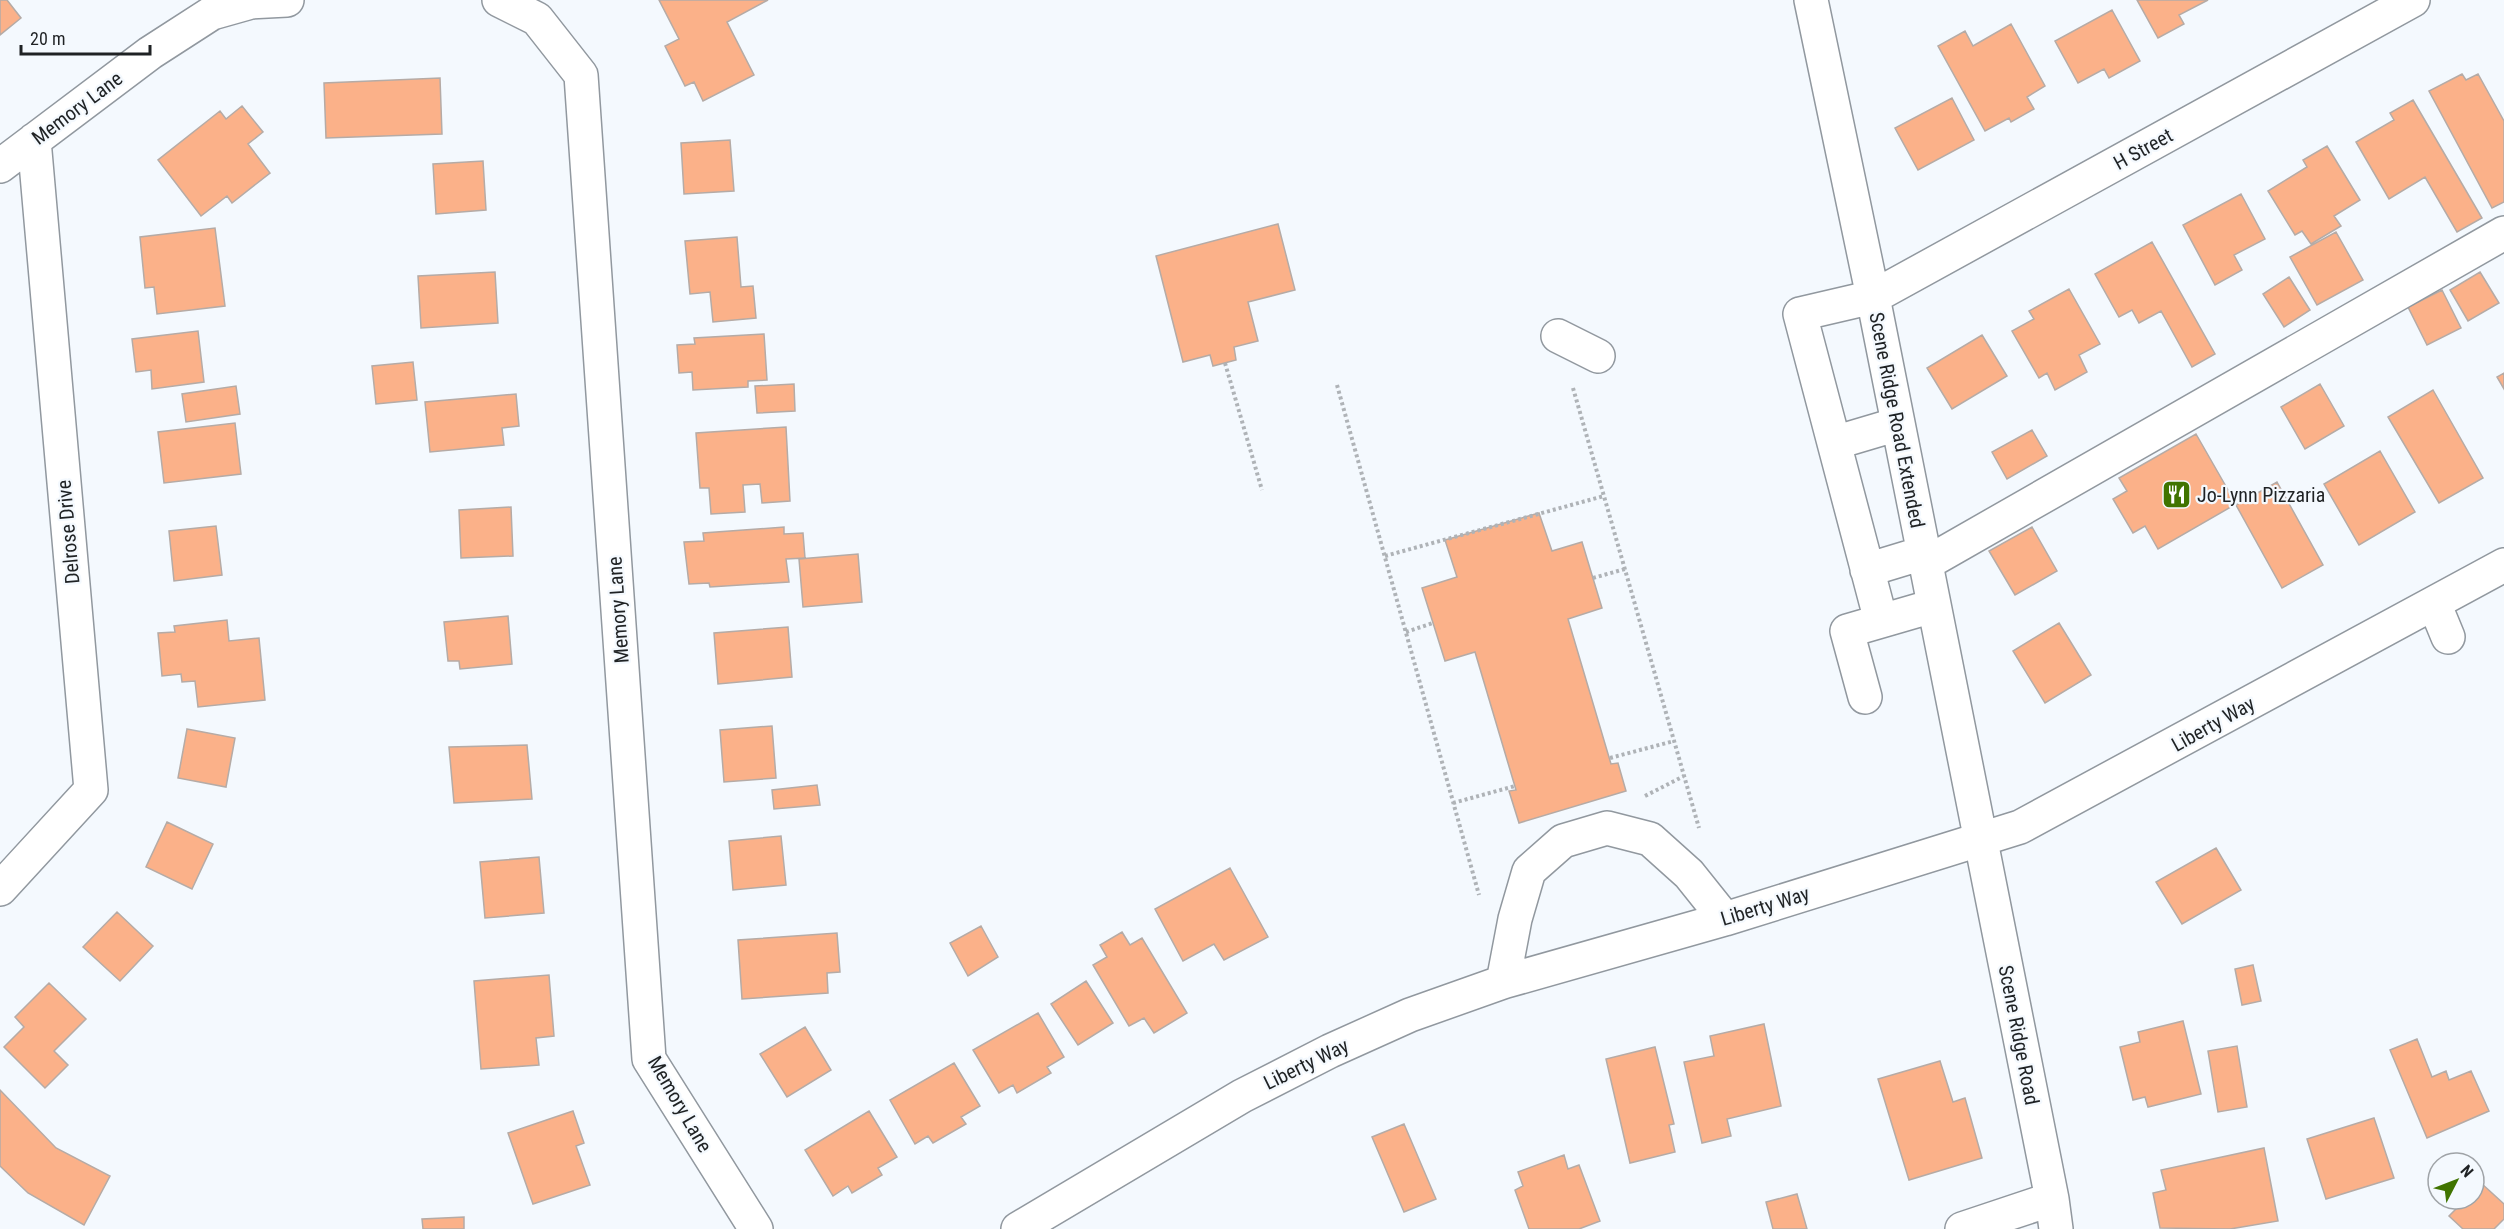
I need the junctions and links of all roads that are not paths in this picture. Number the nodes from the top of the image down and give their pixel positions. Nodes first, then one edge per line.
1 (287, 0) edge
2 (499, 0) edge
3 (1811, 0) edge
4 (2413, 0) edge
5 (34, 140) junction
6 (0, 166) edge
7 (2504, 233) edge
8 (1873, 297) junction
9 (1558, 336) road end
10 (1598, 356) dead end
11 (1898, 424) junction
12 (1834, 443) junction
13 (1924, 559) junction
14 (2504, 565) edge
15 (1867, 570) junction
16 (2434, 603) junction
17 (1933, 606) junction
18 (1881, 621) junction
19 (2448, 637) dead end
20 (1865, 697) dead end
21 (1980, 841) junction
22 (0, 889) edge
23 (1725, 919) junction
24 (1503, 982) junction
25 (2054, 1214) edge
26 (756, 1229) edge
27 (1018, 1229) edge
28 (1962, 1229) edge

1 - 5 street, Memory Lane
2 - 26 street, Memory Lane
3 - 8 street, Scene Ridge Road Extended
4 - 8 street, H Street
5 - 6 street, Memory Lane
5 - 22 street, Delrose Drive
7 - 13 street
8 - 11 street, Scene Ridge Road Extended
8 - 12 street, H Street
9 - 10 street
11 - 12 street
11 - 13 street, Scene Ridge Road Extended
12 - 15 street
13 - 15 street
13 - 17 street, Scene Ridge Road Extended
14 - 16 street, Liberty Way
15 - 18 street
16 - 19 street
16 - 21 street, Liberty Way
17 - 18 street
17 - 21 street, Scene Ridge Road Extended
18 - 20 street
21 - 23 street, Liberty Way
21 - 25 street, Scene Ridge Road
23 - 24 street, Liberty Way
23 - 24 street
24 - 27 street, Liberty Way
25 - 28 street

